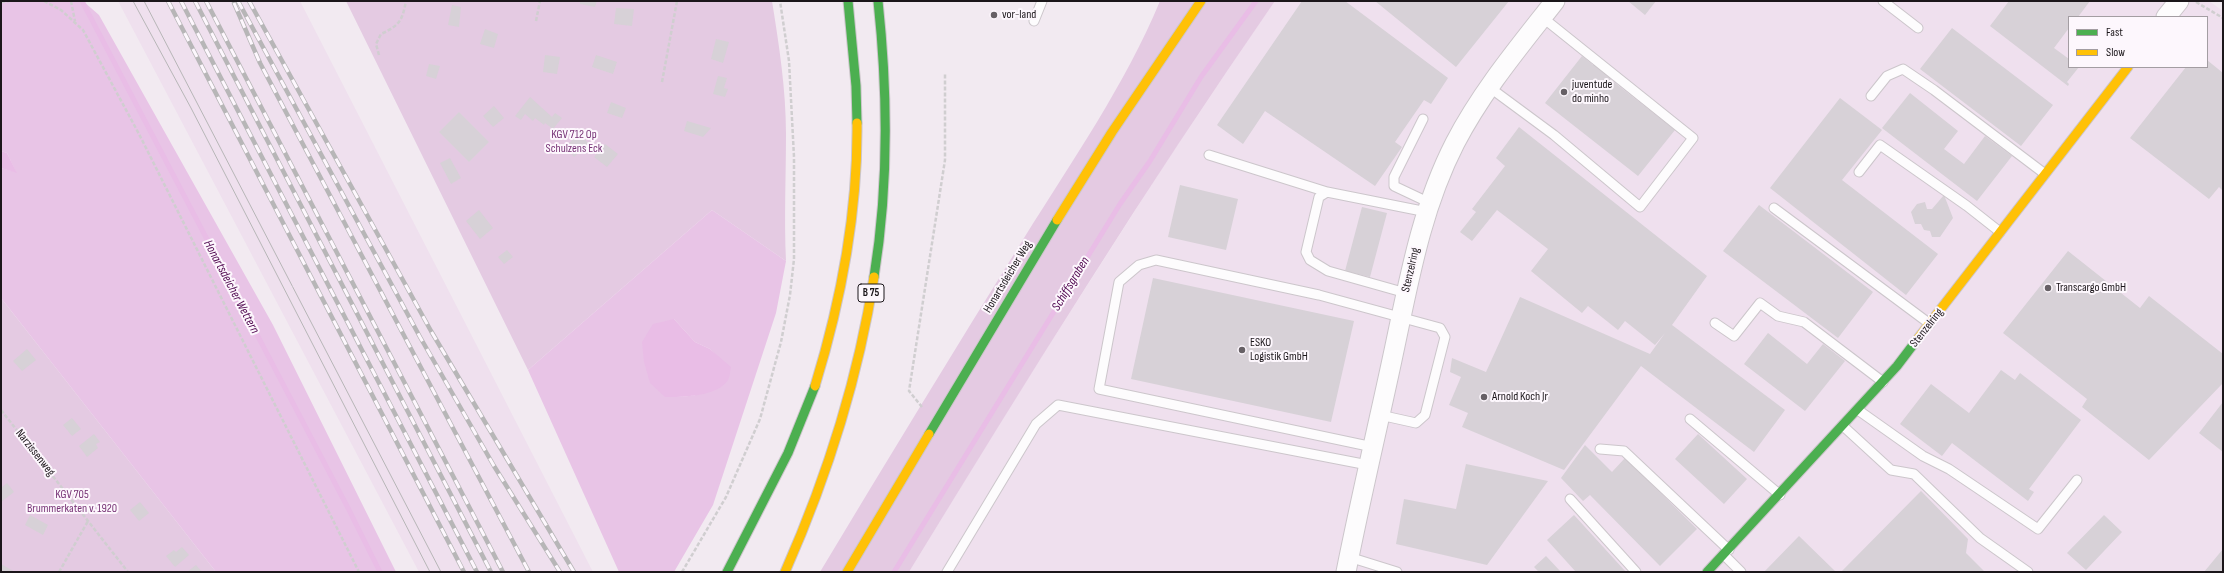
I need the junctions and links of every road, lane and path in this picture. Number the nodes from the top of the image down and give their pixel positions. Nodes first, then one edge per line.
1 (9, 1) edge
2 (44, 1) edge
3 (71, 1) edge
4 (406, 1) edge
5 (540, 1) edge
6 (677, 1) edge
7 (780, 1) edge
8 (848, 1) edge
9 (878, 1) edge
10 (1042, 1) edge
11 (1201, 1) edge
12 (1555, 1) edge
13 (1883, 1) edge
14 (2179, 1) edge
15 (1, 2) edge
16 (2199, 2) edge
17 (2167, 16) edge
18 (1542, 17) junction
19 (2223, 18) edge
20 (75, 21) junction
21 (536, 21) dead end
22 (1034, 21) dead end
23 (1918, 28) dead end
24 (379, 55) dead end
25 (2127, 68) edge
26 (945, 73) dead end
27 (662, 82) dead end
28 (1489, 87) junction
29 (1871, 96) dead end
30 (1423, 119) dead end
31 (1209, 155) dead end
32 (1859, 172) dead end
33 (2045, 174) junction
34 (1327, 192) junction
35 (1428, 208) junction
36 (1774, 208) dead end
37 (2000, 232) junction
38 (1406, 293) junction
39 (1401, 318) junction
40 (1715, 323) dead end
41 (1930, 324) junction
42 (1883, 382) junction
43 (1, 410) edge
44 (1858, 410) junction
45 (1380, 415) junction
46 (1690, 419) dead end
47 (935, 422) junction
48 (1843, 426) junction
49 (1373, 447) junction
50 (1600, 449) dead end
51 (1368, 465) junction
52 (2078, 480) dead end
53 (1780, 495) junction
54 (1570, 499) dead end
55 (88, 521) junction
56 (1726, 552) junction
57 (1348, 564) edge
58 (59, 572) edge
59 (128, 572) edge
60 (359, 572) edge
61 (682, 572) edge
62 (727, 572) edge
63 (785, 572) edge
64 (847, 572) edge
65 (947, 572) edge
66 (1397, 572) edge
67 (1636, 572) edge
68 (1707, 572) edge
69 (1741, 572) edge
70 (2028, 572) edge

1 - 15 path
2 - 20 path
3 - 20 path
4 - 24 path
5 - 21 path
6 - 27 path
7 - 61 path
8 - 62 main road, B 75
9 - 63 main road, B 75
10 - 22 lane
11 - 47 main road, Honartsdeicher Weg
12 - 18 street, Stenzelring
13 - 23 lane
14 - 17 street
16 - 19 path
18 - 28 street, Stenzelring
18 - 28 lane
20 - 60 path
25 - 33 main road, Stenzelring
26 - 47 path
28 - 35 street, Stenzelring
29 - 33 lane
30 - 35 lane
31 - 34 lane
32 - 37 lane
33 - 37 main road, Stenzelring
34 - 35 lane
34 - 38 lane
35 - 38 street, Stenzelring
36 - 41 lane
37 - 41 main road, Stenzelring
38 - 39 street, Stenzelring
39 - 45 street, Stenzelring
39 - 45 lane
39 - 49 lane
40 - 42 lane
41 - 42 main road, Stenzelring
42 - 44 main road, Stenzelring
43 - 55 path, Narzissenweg
44 - 48 main road, Stenzelring
44 - 52 lane
45 - 49 street, Stenzelring
46 - 53 lane
47 - 64 main road, Honartsdeicher Weg
48 - 53 main road, Stenzelring
48 - 70 lane
49 - 51 street, Stenzelring
50 - 56 lane
51 - 57 street, Stenzelring
51 - 65 lane
53 - 56 main road, Stenzelring
54 - 67 lane
55 - 58 path
55 - 59 path, Narzissenweg
56 - 68 main road, Stenzelring
56 - 69 lane
57 - 66 lane

